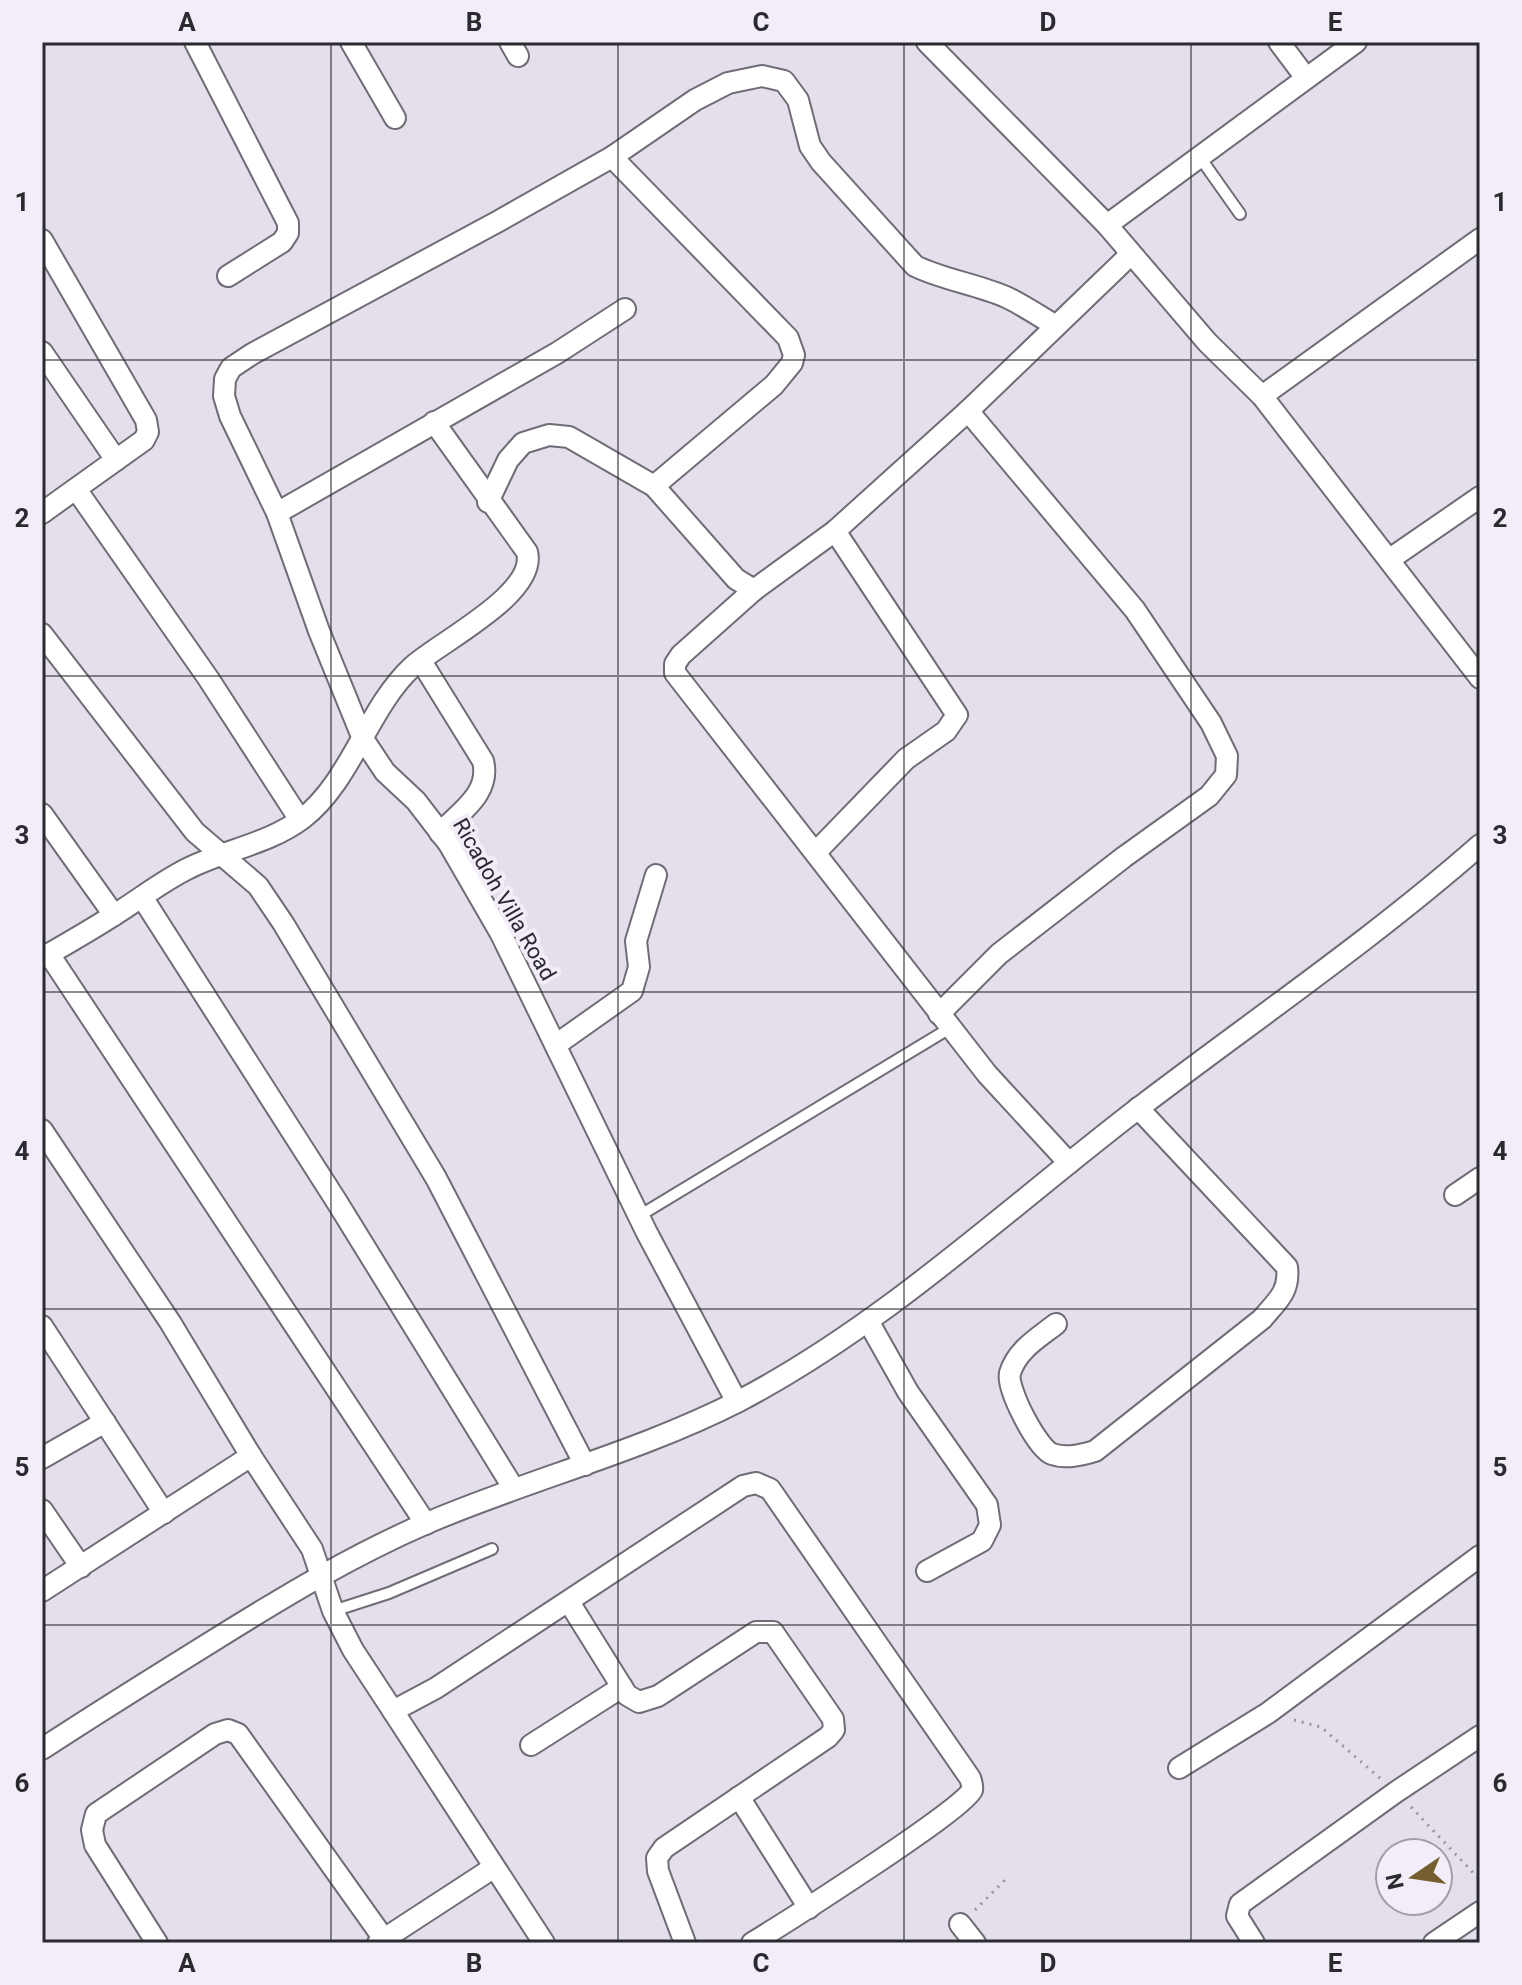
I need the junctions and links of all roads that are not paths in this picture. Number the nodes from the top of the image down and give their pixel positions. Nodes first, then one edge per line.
1 (195, 42) edge
2 (351, 42) edge
3 (927, 42) edge
4 (1279, 42) edge
5 (1356, 42) edge
6 (1306, 78) junction
7 (395, 118) dead end
8 (1199, 156) junction
9 (612, 157) junction
10 (1240, 214) dead end
11 (1107, 225) junction
12 (1480, 239) edge
13 (42, 240) edge
14 (1130, 255) junction
15 (228, 276) dead end
16 (625, 309) dead end
17 (1056, 326) junction
18 (42, 352) edge
19 (1262, 396) junction
20 (968, 411) junction
21 (434, 422) junction
22 (116, 460) junction
23 (654, 486) junction
24 (76, 489) junction
25 (1480, 497) edge
26 (488, 502) junction
27 (42, 513) edge
28 (277, 513) junction
29 (835, 531) junction
30 (1390, 559) junction
31 (754, 590) junction
32 (42, 634) edge
33 (421, 661) junction
34 (1480, 678) edge
35 (363, 739) junction
36 (42, 814) edge
37 (300, 820) junction
38 (440, 833) junction
39 (1480, 845) edge
40 (816, 852) junction
41 (220, 855) junction
42 (656, 875) dead end
43 (142, 897) junction
44 (114, 915) junction
45 (46, 956) edge
46 (945, 1021) junction
47 (557, 1044) junction
48 (1138, 1108) junction
49 (42, 1130) edge
50 (1069, 1163) junction
51 (1480, 1178) edge
52 (1455, 1195) dead end
53 (639, 1216) junction
54 (868, 1321) junction
55 (1056, 1324) dead end
56 (42, 1326) edge
57 (737, 1402) junction
58 (105, 1422) junction
59 (251, 1456) junction
60 (42, 1458) edge
61 (585, 1465) junction
62 (514, 1489) junction
63 (42, 1510) edge
64 (164, 1513) junction
65 (426, 1524) junction
66 (492, 1549) dead end
67 (1480, 1556) edge
68 (81, 1567) junction
69 (927, 1571) dead end
70 (320, 1575) junction
71 (42, 1591) edge
72 (569, 1602) junction
73 (333, 1611) junction
74 (622, 1687) junction
75 (393, 1711) junction
76 (1480, 1736) edge
77 (531, 1745) dead end
78 (42, 1749) edge
79 (1179, 1768) dead end
80 (739, 1797) junction
81 (493, 1868) junction
82 (809, 1908) junction
83 (1480, 1912) edge
84 (960, 1924) dead end
85 (381, 1941) edge
86 (157, 1943) edge
87 (544, 1943) edge
88 (685, 1943) edge
89 (752, 1943) edge
90 (975, 1943) edge
91 (1254, 1943) edge
92 (1434, 1943) edge

1 - 15 street
2 - 7 street
3 - 11 street
4 - 6 street
5 - 6 street
6 - 8 street
8 - 10 lane
8 - 11 street
9 - 17 street
9 - 23 street
9 - 28 street, Ricadoh Villa Road
11 - 14 street
12 - 19 street
13 - 22 street
14 - 17 street
14 - 19 street
16 - 21 street
17 - 20 street
18 - 22 street
19 - 30 street
20 - 29 street
20 - 46 street
21 - 26 street
21 - 28 street
22 - 24 street
23 - 26 street
23 - 31 street
24 - 27 street
24 - 37 street
25 - 30 street
26 - 33 street
28 - 35 street, Ricadoh Villa Road
29 - 31 street
29 - 40 street
30 - 34 street
31 - 40 street
32 - 41 street
33 - 35 street
33 - 38 street
35 - 37 street
35 - 38 street, Ricadoh Villa Road
36 - 44 street
37 - 41 street
38 - 47 street, Ricadoh Villa Road
39 - 48 street
40 - 46 street
41 - 43 street
41 - 61 street
42 - 47 street
43 - 44 street
43 - 62 street
44 - 45 street
45 - 65 street
46 - 50 street
46 - 53 lane
47 - 53 street, Ricadoh Villa Road
48 - 50 street
48 - 55 street
49 - 59 street
50 - 54 street
51 - 52 street
53 - 57 street, Ricadoh Villa Road
54 - 57 street
54 - 69 street
56 - 58 street
57 - 61 street
58 - 60 street
58 - 64 street
59 - 64 street
59 - 70 street
61 - 62 street
62 - 65 street
63 - 68 street
64 - 68 street
65 - 70 street
66 - 73 lane
67 - 79 street
68 - 71 street
70 - 73 street
70 - 78 street
72 - 74 street
72 - 75 street
72 - 82 street
73 - 75 street
74 - 77 street
74 - 80 street
75 - 81 street
76 - 91 street
80 - 82 street
80 - 88 street
81 - 85 street
81 - 87 street
82 - 89 street
83 - 92 street
84 - 90 street
85 - 86 street

